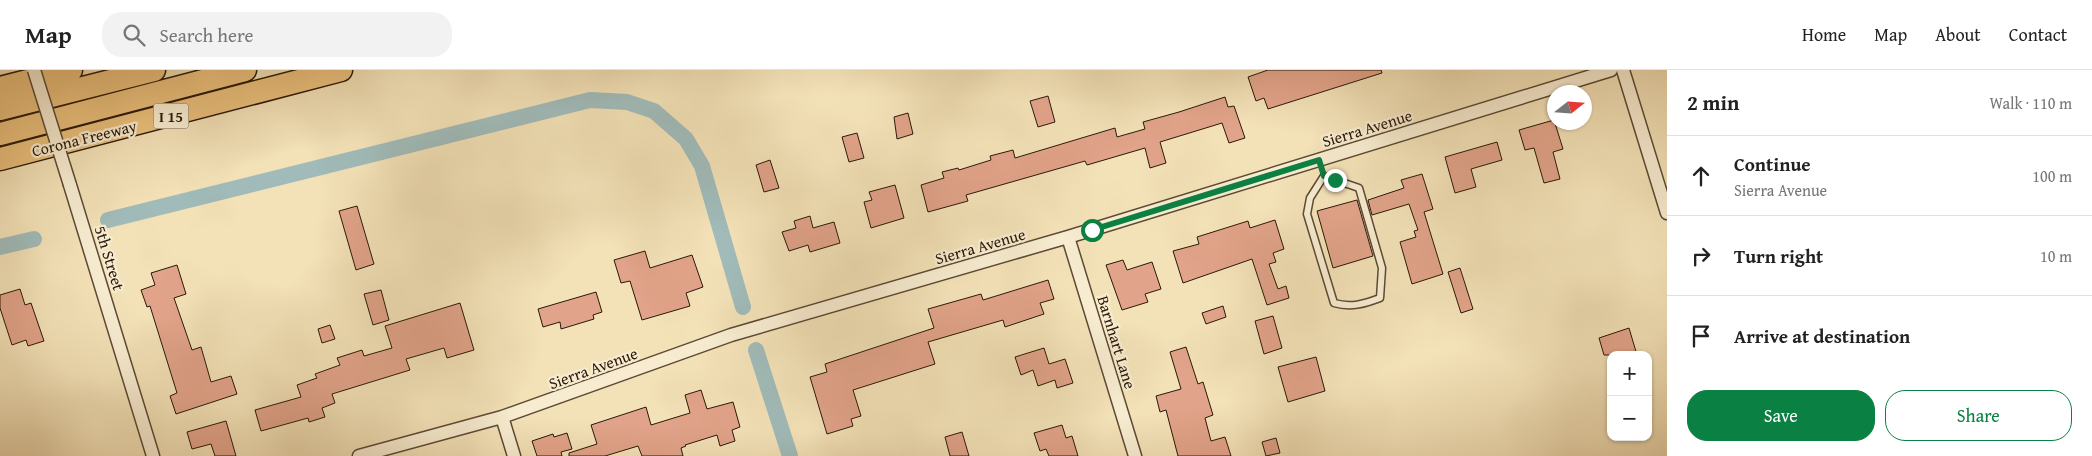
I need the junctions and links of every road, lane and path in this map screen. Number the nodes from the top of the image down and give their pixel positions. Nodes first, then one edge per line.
1 (34, 70) edge
2 (71, 70) edge
3 (154, 70) edge
4 (245, 70) edge
5 (341, 70) edge
6 (1610, 70) edge
7 (1623, 70) edge
8 (0, 88) edge
9 (0, 110) edge
10 (0, 134) edge
11 (0, 159) edge
12 (1319, 160) junction
13 (1324, 176) junction
14 (1667, 213) edge
15 (1068, 238) junction
16 (502, 417) junction
17 (153, 456) edge
18 (359, 456) edge
19 (514, 456) edge
20 (1135, 456) edge

1 - 17 street, 5th Street, bridge
2 - 8 highway
3 - 9 highway
4 - 10 highway
5 - 11 highway, Corona Freeway / I 15
6 - 12 street, Sierra Avenue
7 - 14 street
12 - 13 lane
12 - 15 street, Sierra Avenue
13 - 13 lane
15 - 16 street, Sierra Avenue
15 - 20 street, Barnhart Lane
16 - 18 street, Sierra Avenue
16 - 19 street

